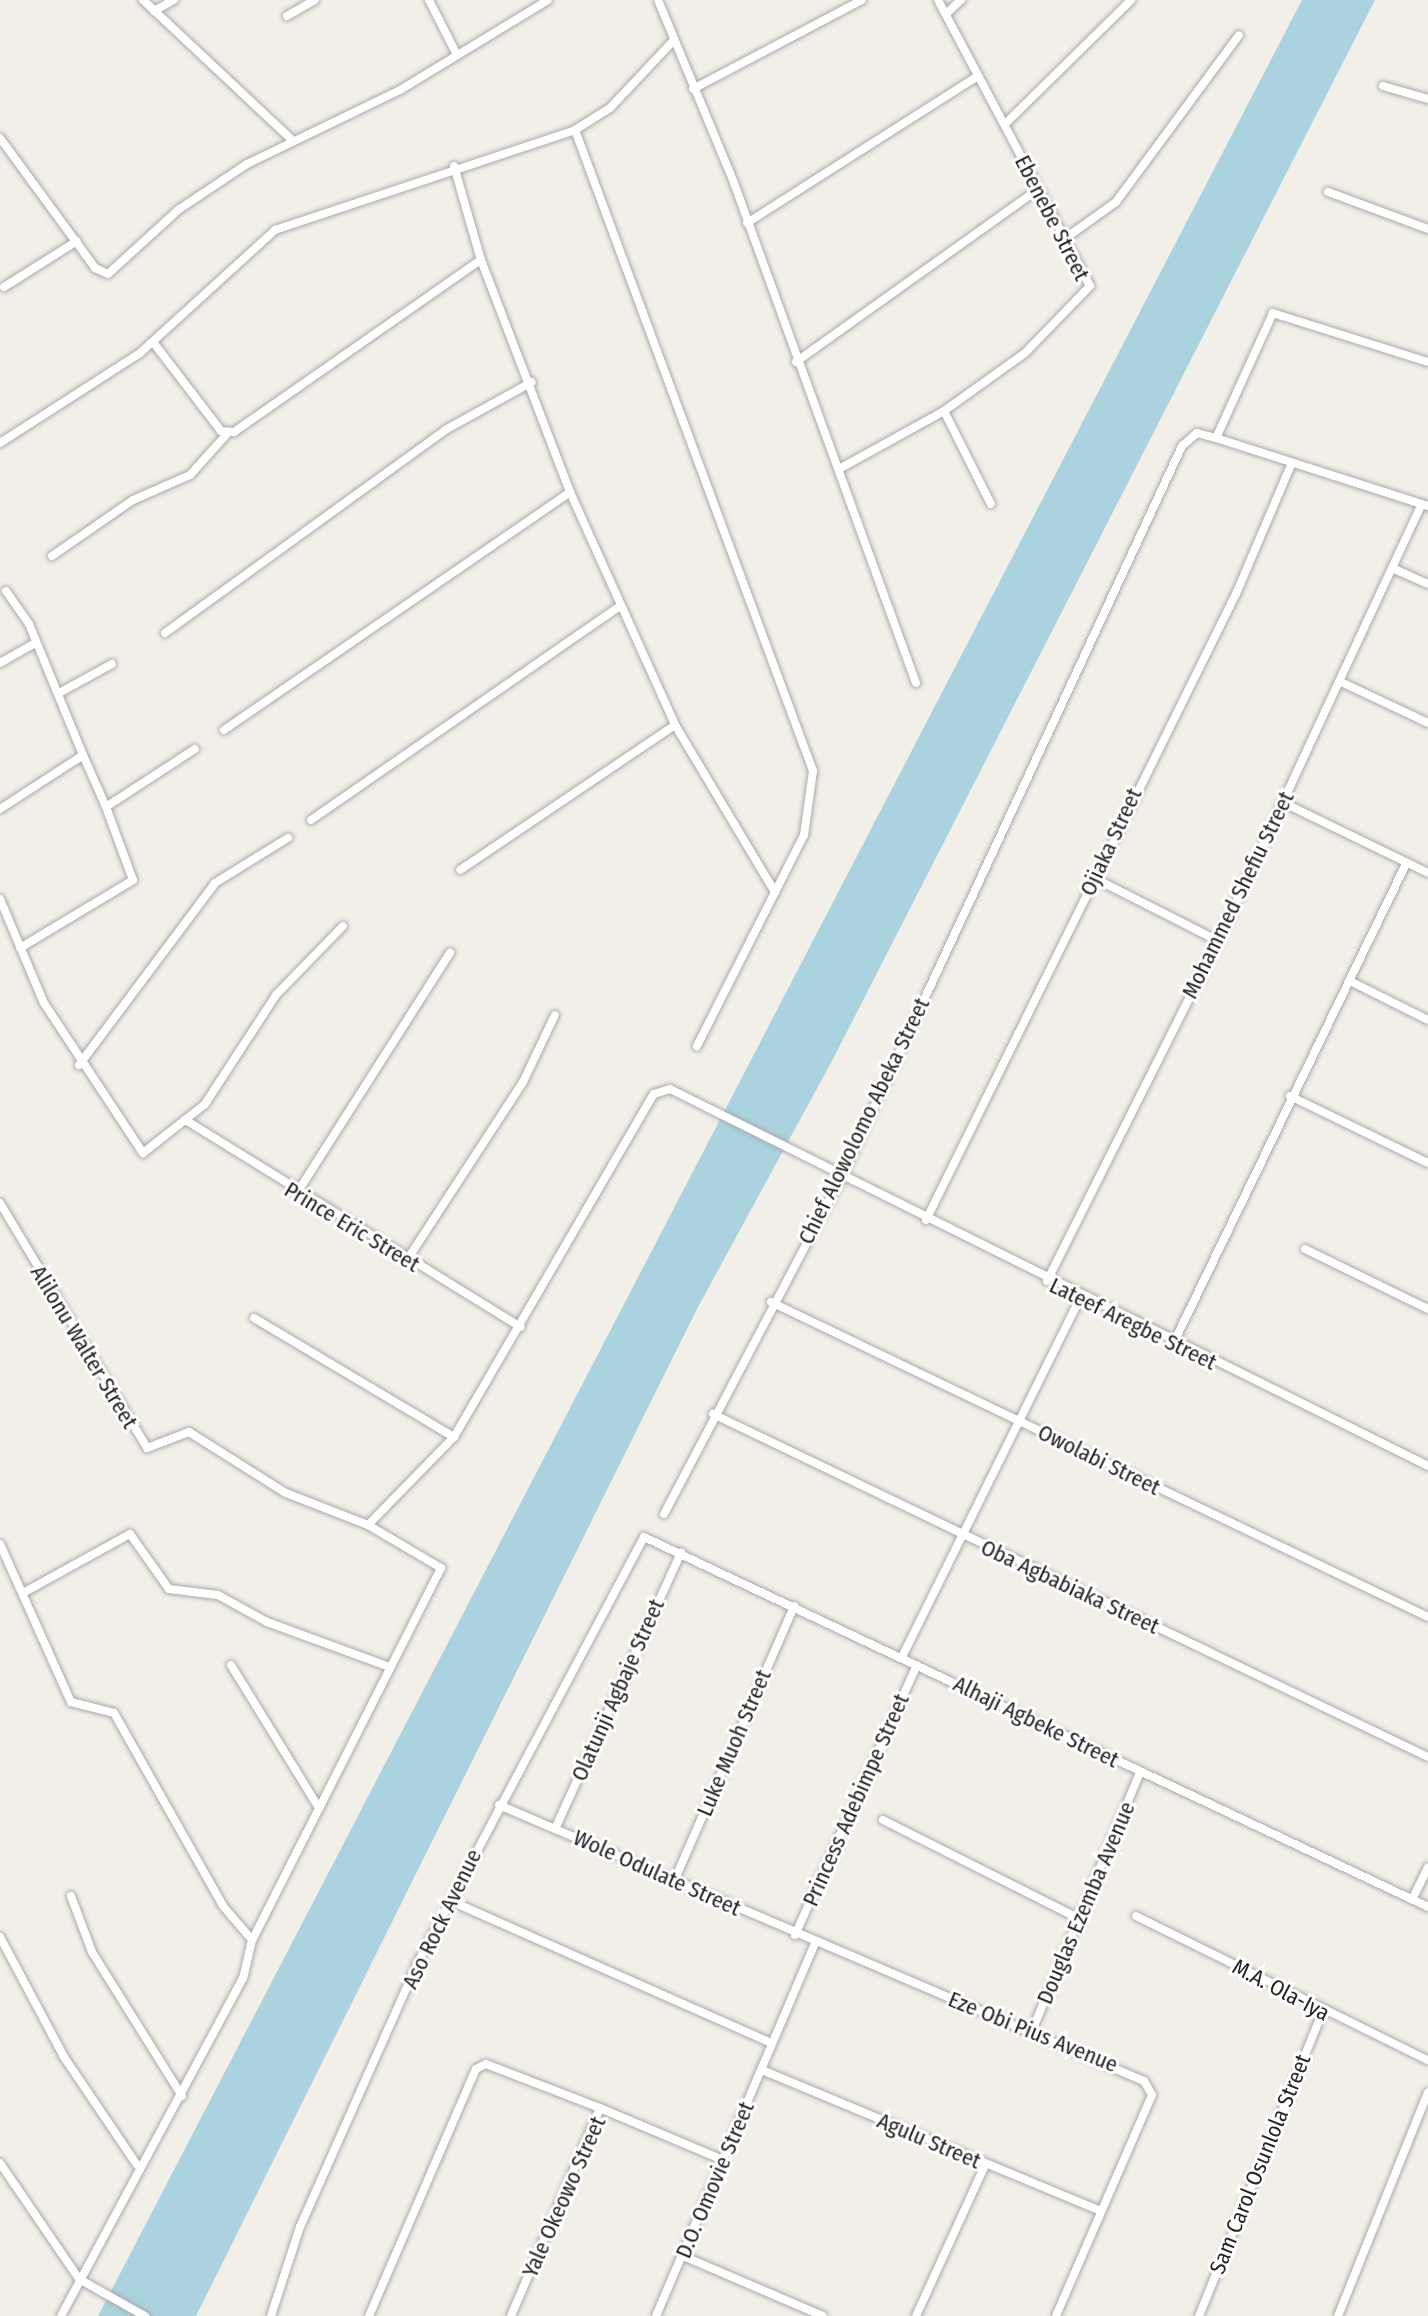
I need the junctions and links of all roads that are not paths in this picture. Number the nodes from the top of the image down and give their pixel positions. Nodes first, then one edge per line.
1 (143, 0) edge
2 (174, 0) edge
3 (315, 0) edge
4 (429, 0) edge
5 (548, 0) edge
6 (658, 0) edge
7 (862, 0) edge
8 (938, 0) edge
9 (961, 0) edge
10 (1131, 0) edge
11 (154, 11) junction
12 (946, 14) junction
13 (287, 16) dead end
14 (1239, 35) dead end
15 (672, 42) junction
16 (455, 51) junction
17 (978, 76) junction
18 (1383, 86) dead end
19 (693, 89) junction
20 (1428, 99) edge
21 (1005, 124) junction
22 (575, 130) junction
23 (0, 139) edge
24 (293, 141) junction
25 (454, 166) junction
26 (1037, 190) junction
27 (1328, 192) dead end
28 (747, 223) junction
29 (1428, 229) edge
30 (1063, 240) junction
31 (77, 241) junction
32 (481, 260) junction
33 (4, 287) dead end
34 (153, 342) junction
35 (796, 362) junction
36 (1428, 362) edge
37 (532, 382) junction
38 (944, 411) junction
39 (227, 434) junction
40 (1216, 438) junction
41 (0, 443) edge
42 (1292, 463) junction
43 (839, 469) junction
44 (570, 492) junction
45 (991, 504) dead end
46 (1425, 505) edge
47 (52, 556) dead end
48 (1392, 568) junction
49 (1428, 584) edge
50 (6, 591) dead end
51 (617, 608) junction
52 (165, 633) dead end
53 (35, 643) junction
54 (0, 663) edge
55 (112, 664) dead end
56 (1341, 682) junction
57 (916, 683) dead end
58 (61, 692) junction
59 (1428, 723) edge
60 (675, 725) junction
61 (224, 730) dead end
62 (195, 749) dead end
63 (83, 755) junction
64 (1282, 802) junction
65 (106, 807) junction
66 (0, 809) edge
67 (311, 820) dead end
68 (288, 838) dead end
69 (1405, 866) junction
70 (460, 870) dead end
71 (1428, 873) edge
72 (1094, 878) junction
73 (775, 892) junction
74 (0, 899) edge
75 (343, 926) dead end
76 (1218, 941) junction
77 (20, 948) junction
78 (450, 953) dead end
79 (1350, 981) junction
80 (555, 1015) dead end
81 (1428, 1020) edge
82 (697, 1046) dead end
83 (79, 1065) junction
84 (1290, 1096) junction
85 (187, 1121) junction
86 (1428, 1163) edge
87 (841, 1178) junction
88 (297, 1193) junction
89 (0, 1203) edge
90 (926, 1220) junction
91 (1305, 1249) dead end
92 (407, 1260) junction
93 (1047, 1281) junction
94 (1080, 1298) junction
95 (771, 1302) junction
96 (1428, 1309) edge
97 (254, 1318) dead end
98 (521, 1327) junction
99 (1173, 1344) junction
100 (713, 1414) junction
101 (1017, 1420) junction
102 (454, 1437) junction
103 (1428, 1466) edge
104 (664, 1514) dead end
105 (368, 1525) junction
106 (961, 1535) junction
107 (644, 1537) joint
108 (0, 1544) edge
109 (681, 1552) junction
110 (23, 1593) junction
111 (794, 1606) junction
112 (1428, 1617) edge
113 (902, 1657) junction
114 (231, 1665) dead end
115 (917, 1665) junction
116 (390, 1667) junction
117 (1428, 1757) edge
118 (1140, 1772) junction
119 (499, 1805) junction
120 (319, 1808) junction
121 (883, 1820) dead end
122 (555, 1829) junction
123 (1428, 1867) edge
124 (675, 1879) junction
125 (71, 1896) dead end
126 (1413, 1898) junction
127 (451, 1901) junction
128 (1428, 1907) edge
129 (1136, 1916) dead end
130 (1080, 1919) junction
131 (795, 1935) junction
132 (0, 1937) edge
133 (252, 1940) junction
134 (815, 1944) junction
135 (1322, 2013) junction
136 (1031, 2033) junction
137 (771, 2043) junction
138 (1428, 2060) edge
139 (762, 2070) junction
140 (1428, 2092) edge
141 (182, 2096) junction
142 (600, 2108) junction
143 (723, 2160) junction
144 (0, 2163) edge
145 (137, 2165) junction
146 (985, 2165) junction
147 (1098, 2210) junction
148 (683, 2256) junction
149 (79, 2279) junction
150 (61, 2316) edge
151 (145, 2316) edge
152 (271, 2316) edge
153 (369, 2316) edge
154 (511, 2316) edge
155 (656, 2316) edge
156 (823, 2316) edge
157 (916, 2316) edge
158 (1056, 2316) edge
159 (1199, 2316) edge
160 (1338, 2316) edge

1 - 11 street
2 - 11 street
3 - 13 street
4 - 16 street
5 - 16 street
6 - 15 street
7 - 19 street
8 - 12 street, Ebenebe Street
9 - 12 street
10 - 21 street
11 - 24 street
12 - 17 street, Ebenebe Street
14 - 30 street
15 - 19 street
15 - 22 street
16 - 24 street
17 - 21 street, Ebenebe Street
17 - 28 street
18 - 20 street
19 - 28 street
21 - 26 street, Ebenebe Street
22 - 25 street
22 - 73 street
23 - 31 street
24 - 31 street
25 - 32 street
25 - 34 street
26 - 30 street, Ebenebe Street
26 - 35 street
27 - 29 street
28 - 35 street
30 - 38 street, Ebenebe Street
31 - 33 street
32 - 37 street
32 - 39 street
34 - 39 street
34 - 41 street
35 - 43 street
36 - 40 street
37 - 44 street
37 - 52 street
38 - 43 street, Ebenebe Street
38 - 45 street
39 - 47 street
40 - 42 street
40 - 87 street, Chief Alowolomo Abeka Street
42 - 46 street
42 - 72 street, Ojiaka Street
43 - 57 street
44 - 51 street
44 - 61 street
46 - 48 street, Mohammed Shefiu Street
48 - 49 street
48 - 56 street, Mohammed Shefiu Street
50 - 53 street
51 - 60 street
51 - 67 street
53 - 54 street
53 - 58 street
55 - 58 street
56 - 59 street
56 - 64 street, Mohammed Shefiu Street
58 - 63 street
60 - 70 street
60 - 73 street
62 - 65 street
63 - 65 street
63 - 66 street
64 - 69 street
64 - 76 street, Mohammed Shefiu Street
65 - 77 street
68 - 83 street
69 - 71 street
69 - 79 street
72 - 76 street
72 - 90 street, Ojiaka Street
73 - 82 street
74 - 77 street
75 - 85 street
76 - 93 street, Mohammed Shefiu Street
77 - 83 street
78 - 88 street
79 - 81 street
79 - 84 street
80 - 92 street
83 - 85 street
84 - 86 street
84 - 99 street
85 - 88 street, Prince Eric Street
87 - 90 street, Lateef Aregbe Street
87 - 95 street, Chief Alowolomo Abeka Street
87 - 98 street, Lateef Aregbe Street
88 - 92 street, Prince Eric Street
89 - 105 street, Alilonu Walter Street
90 - 93 street, Lateef Aregbe Street
91 - 96 street
92 - 98 street, Prince Eric Street
93 - 94 street, Lateef Aregbe Street
94 - 99 street, Lateef Aregbe Street
94 - 101 street
95 - 100 street, Chief Alowolomo Abeka Street
95 - 101 street, Owolabi Street
97 - 102 street
98 - 102 street, Lateef Aregbe Street
99 - 103 street, Lateef Aregbe Street
100 - 104 street, Chief Alowolomo Abeka Street
100 - 106 street, Oba Agbabiaka Street
101 - 106 street
101 - 112 street, Owolabi Street
102 - 105 street, Lateef Aregbe Street
105 - 116 street, Alilonu Walter Street
106 - 113 street
106 - 117 street, Oba Agbabiaka Street
107 - 109 street, Alhaji Agbeke Street
107 - 119 street, Aso Rock Avenue
108 - 110 street
109 - 111 street, Alhaji Agbeke Street
109 - 122 street, Olatunji Agbaje Street
110 - 116 street
110 - 133 street
111 - 113 street, Alhaji Agbeke Street
111 - 124 street, Luke Muoh Street
113 - 115 street, Alhaji Agbeke Street
114 - 120 street
115 - 118 street, Alhaji Agbeke Street
115 - 131 street, Princess Adebimpe Street
116 - 120 street
118 - 126 street, Alhaji Agbeke Street
118 - 130 street, Douglas Ezemba Avenue
119 - 122 street, Wole Odulate Street
119 - 127 street, Aso Rock Avenue
120 - 133 street
121 - 130 street
122 - 124 street, Wole Odulate Street
123 - 126 street
124 - 131 street, Wole Odulate Street
125 - 141 street
126 - 128 street, Alhaji Agbeke Street
127 - 137 street
127 - 152 street, Aso Rock Avenue
129 - 135 street, M.A. Ola-Iya
130 - 136 street, Douglas Ezemba Avenue
131 - 134 street, Wole Odulate Street
132 - 145 street
133 - 141 street
134 - 136 street, Eze Obi Pius Avenue
134 - 137 street, D.O. Omovie Street
135 - 138 street, M.A. Ola-Iya
135 - 159 street, Sam Carol Osunlola Street
136 - 147 street, Eze Obi Pius Avenue
137 - 139 street, D.O. Omovie Street
139 - 143 street, D.O. Omovie Street
139 - 146 street, Agulu Street
140 - 160 street
141 - 145 street
142 - 143 street, Yale Okeowo Street
142 - 153 street
142 - 154 street, Yale Okeowo Street
143 - 148 street, D.O. Omovie Street
144 - 149 street
145 - 149 street
146 - 147 street, Agulu Street
146 - 157 street
147 - 158 street, Eze Obi Pius Avenue
148 - 155 street, D.O. Omovie Street
148 - 156 street
149 - 150 street
149 - 151 street

